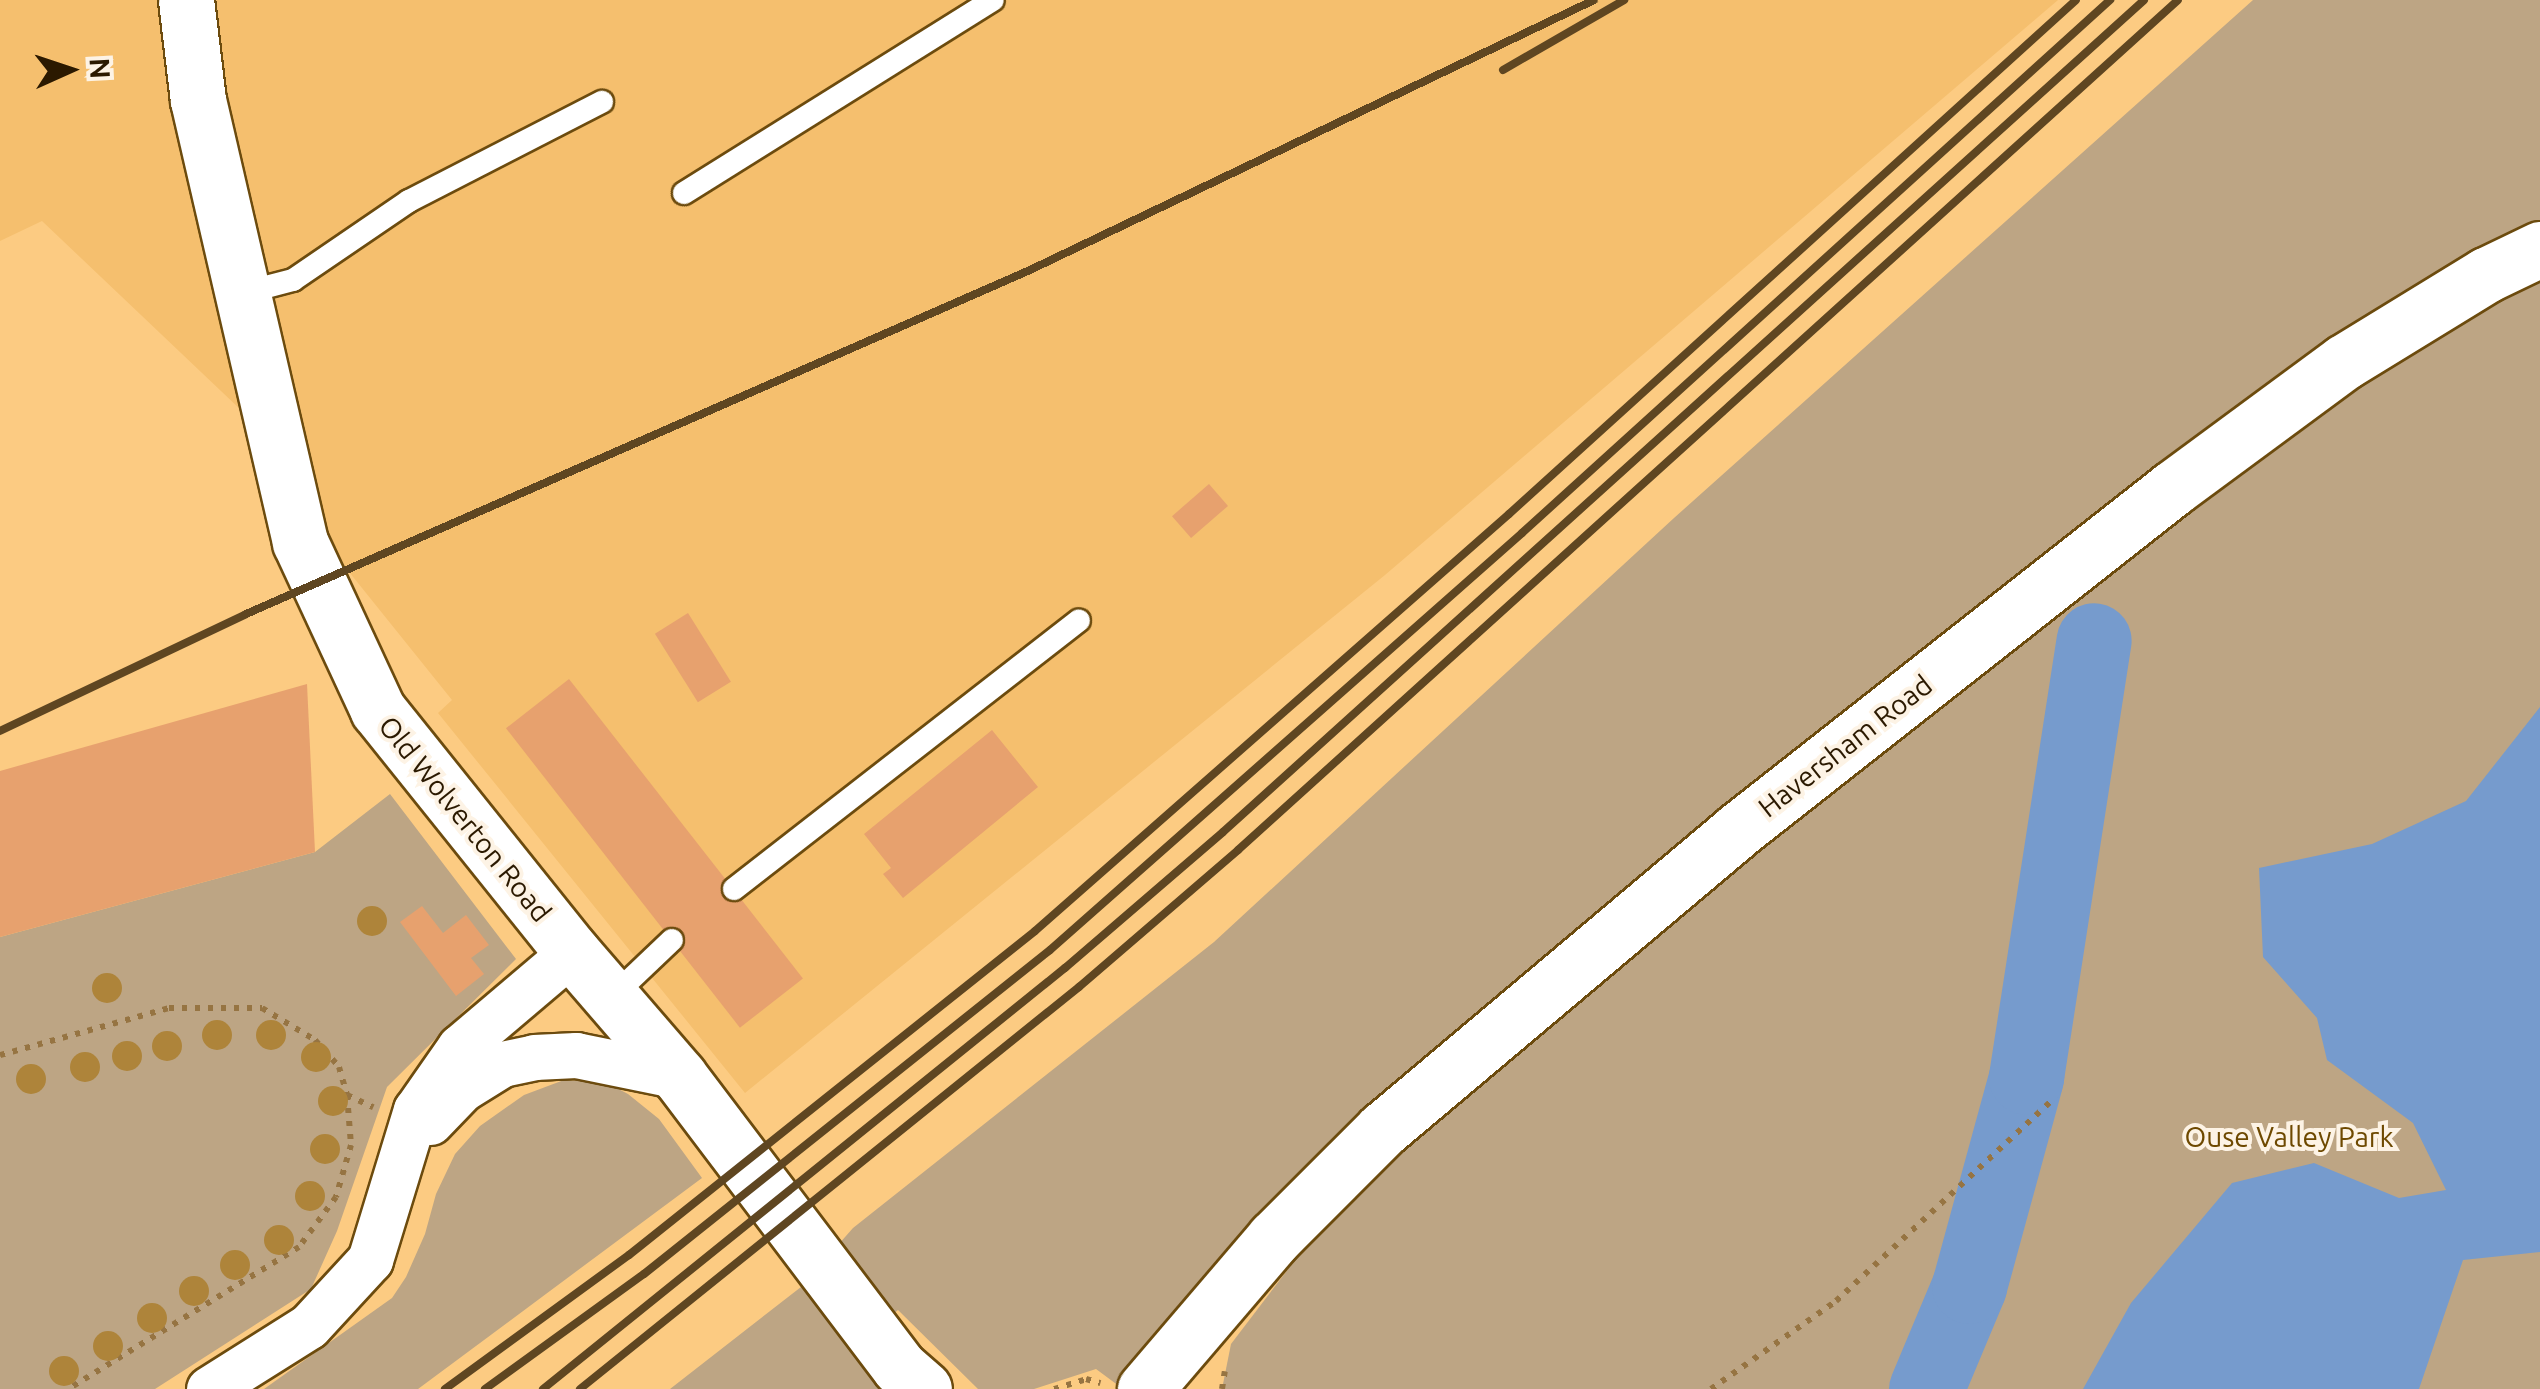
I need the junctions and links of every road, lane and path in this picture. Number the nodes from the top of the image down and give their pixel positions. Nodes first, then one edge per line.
1 (186, 0) edge
2 (993, 0) edge
3 (602, 102) dead end
4 (684, 194) dead end
5 (2540, 249) edge
6 (240, 294) junction
7 (1079, 620) dead end
8 (734, 889) dead end
9 (672, 940) dead end
10 (572, 952) junction
11 (611, 998) junction
12 (0, 1054) edge
13 (679, 1076) junction
14 (2051, 1101) dead end
15 (406, 1146) junction
16 (1207, 1316) junction
17 (911, 1382) edge
18 (68, 1389) edge
19 (209, 1389) edge
20 (1054, 1389) edge
21 (1107, 1389) edge
22 (1146, 1389) edge
23 (1188, 1389) edge
24 (1710, 1389) edge

1 - 6 street, Old Wolverton Road
2 - 4 lane
3 - 6 lane
5 - 16 street, Haversham Road
6 - 10 street, Old Wolverton Road
7 - 8 lane
9 - 11 lane
10 - 11 street, Old Wolverton Road
10 - 15 street
11 - 13 street, Old Wolverton Road
12 - 18 path
13 - 15 street
13 - 17 street, Old Wolverton Road
14 - 24 path
15 - 19 street
16 - 22 street, Haversham Road
16 - 23 street
20 - 21 path

